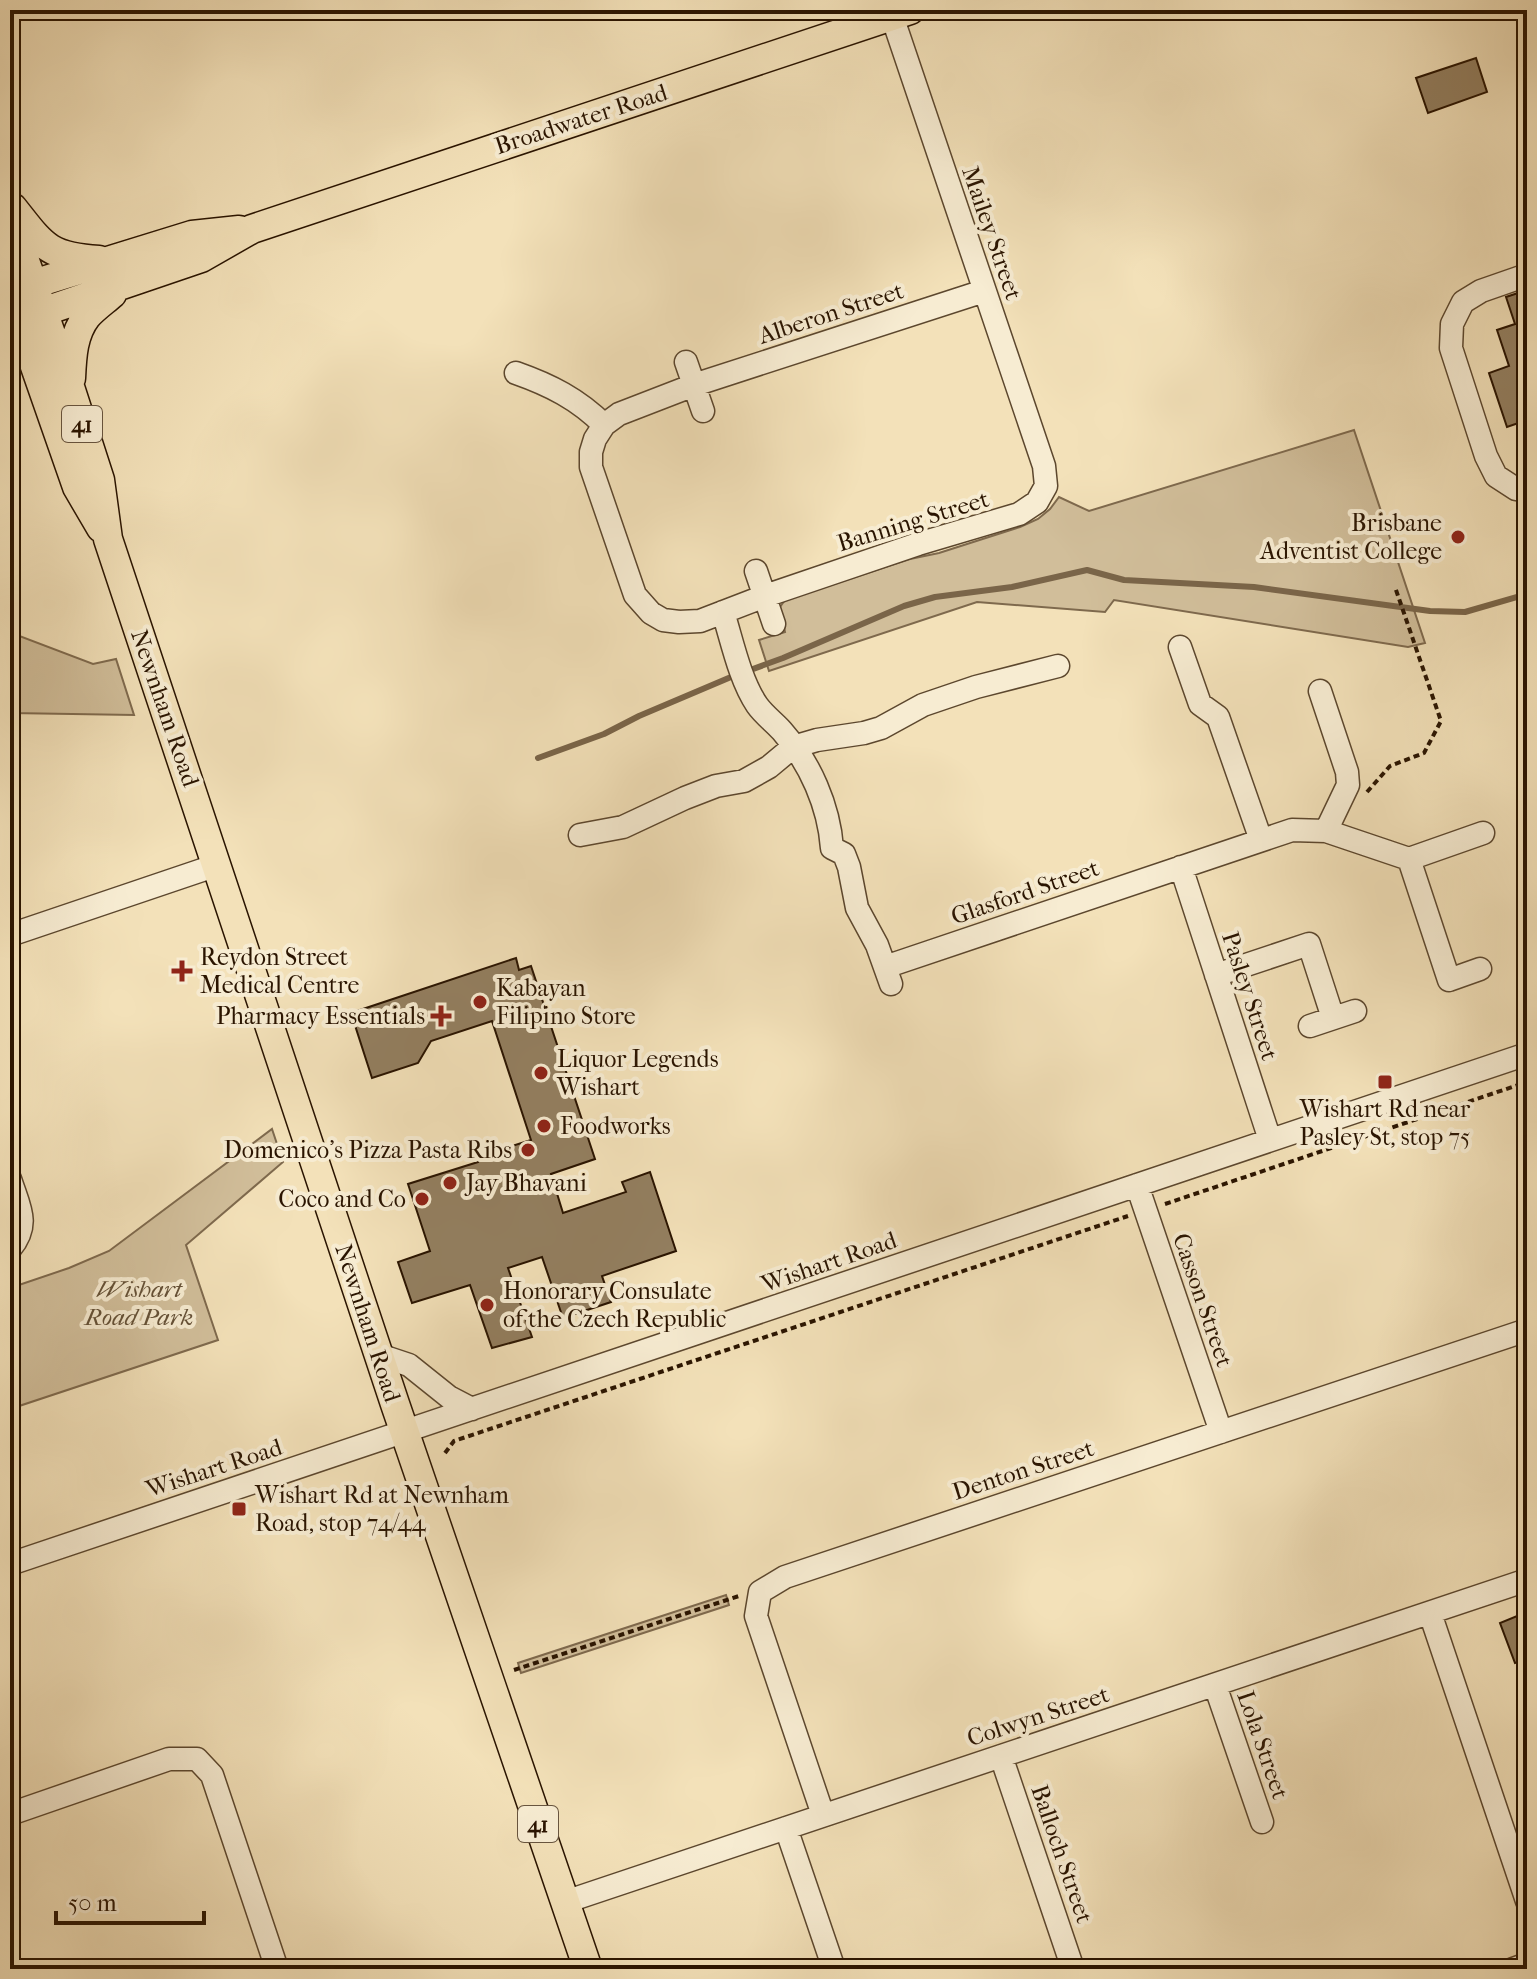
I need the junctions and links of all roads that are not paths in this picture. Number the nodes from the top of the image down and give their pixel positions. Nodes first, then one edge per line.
1 (901, 13) edge
2 (10, 204) edge
3 (10, 219) edge
4 (116, 273) junction
5 (1527, 275) edge
6 (984, 291) junction
7 (21, 305) edge
8 (686, 362) dead end
9 (516, 373) dead end
10 (694, 385) junction
11 (70, 387) junction
12 (703, 411) dead end
13 (604, 425) junction
14 (1044, 466) joint
15 (1527, 491) edge
16 (108, 539) junction
17 (756, 571) dead end
18 (765, 596) junction
19 (723, 612) junction
20 (774, 624) dead end
21 (1180, 647) dead end
22 (1058, 666) dead end
23 (1320, 691) dead end
24 (793, 747) junction
25 (1326, 831) junction
26 (1483, 833) dead end
27 (580, 835) dead end
28 (1261, 840) junction
29 (1409, 859) junction
30 (217, 865) junction
31 (1181, 867) junction
32 (10, 935) edge
33 (1480, 969) dead end
34 (1216, 975) junction
35 (1310, 1026) dead end
36 (1527, 1054) edge
37 (1270, 1140) junction
38 (10, 1179) edge
39 (1137, 1185) junction
40 (10, 1249) edge
41 (1527, 1330) edge
42 (379, 1355) junction
43 (472, 1409) junction
44 (405, 1432) junction
45 (1221, 1432) junction
46 (10, 1564) edge
47 (1527, 1580) edge
48 (1430, 1613) junction
49 (1215, 1685) junction
50 (1001, 1756) junction
51 (10, 1814) edge
52 (823, 1815) junction
53 (1262, 1822) dead end
54 (786, 1828) junction
55 (1527, 1901) edge
56 (565, 1902) junction
57 (1527, 1964) edge
58 (277, 1969) edge
59 (588, 1969) edge
60 (834, 1969) edge
61 (1073, 1969) edge
62 (1513, 1969) edge

1 - 4 main road, Broadwater Road
1 - 6 street, Mailey Street
2 - 4 main road
3 - 7 main road, Newnham Road / 41
4 - 7 main road, Broadwater Road
4 - 11 main road
5 - 15 street
6 - 10 street, Alberon Street
6 - 14 street, Mailey Street
7 - 11 main road, Newnham Road / 41
7 - 16 main road, Newnham Road / 41
8 - 10 street
9 - 13 street
10 - 12 street
10 - 13 street, Alberon Street
11 - 16 main road, Newnham Road / 41
13 - 19 street, Banning Street
14 - 18 street, Banning Street
16 - 30 main road, Newnham Road / 41
17 - 18 street
18 - 19 street, Banning Street
18 - 20 street
19 - 24 street
21 - 28 street
22 - 24 street
23 - 25 street
24 - 27 street
24 - 31 street, Glasford Street
25 - 28 street, Glasford Street
25 - 29 street, Glasford Street
26 - 29 street
28 - 31 street, Glasford Street
29 - 33 street
30 - 32 street
30 - 42 main road, Newnham Road / 41
31 - 34 street, Pasley Street
34 - 35 street
34 - 37 street, Pasley Street
36 - 37 street, Wishart Road
37 - 39 street, Wishart Road
38 - 40 street
39 - 43 street, Wishart Road
39 - 45 street, Casson Street
41 - 45 street, Denton Street
42 - 43 street
42 - 44 main road, Newnham Road / 41
43 - 44 street, Wishart Road
44 - 46 street, Wishart Road
44 - 56 main road, Newnham Road / 41
45 - 52 street, Denton Street
47 - 48 street, Colwyn Street
48 - 49 street, Colwyn Street
48 - 55 street
49 - 50 street, Colwyn Street
49 - 53 street, Lola Street
50 - 52 street, Colwyn Street
50 - 61 street, Balloch Street
51 - 58 street
52 - 54 street, Colwyn Street
54 - 56 street, Colwyn Street
54 - 60 street
56 - 59 main road, Newnham Road / 41
57 - 62 street

